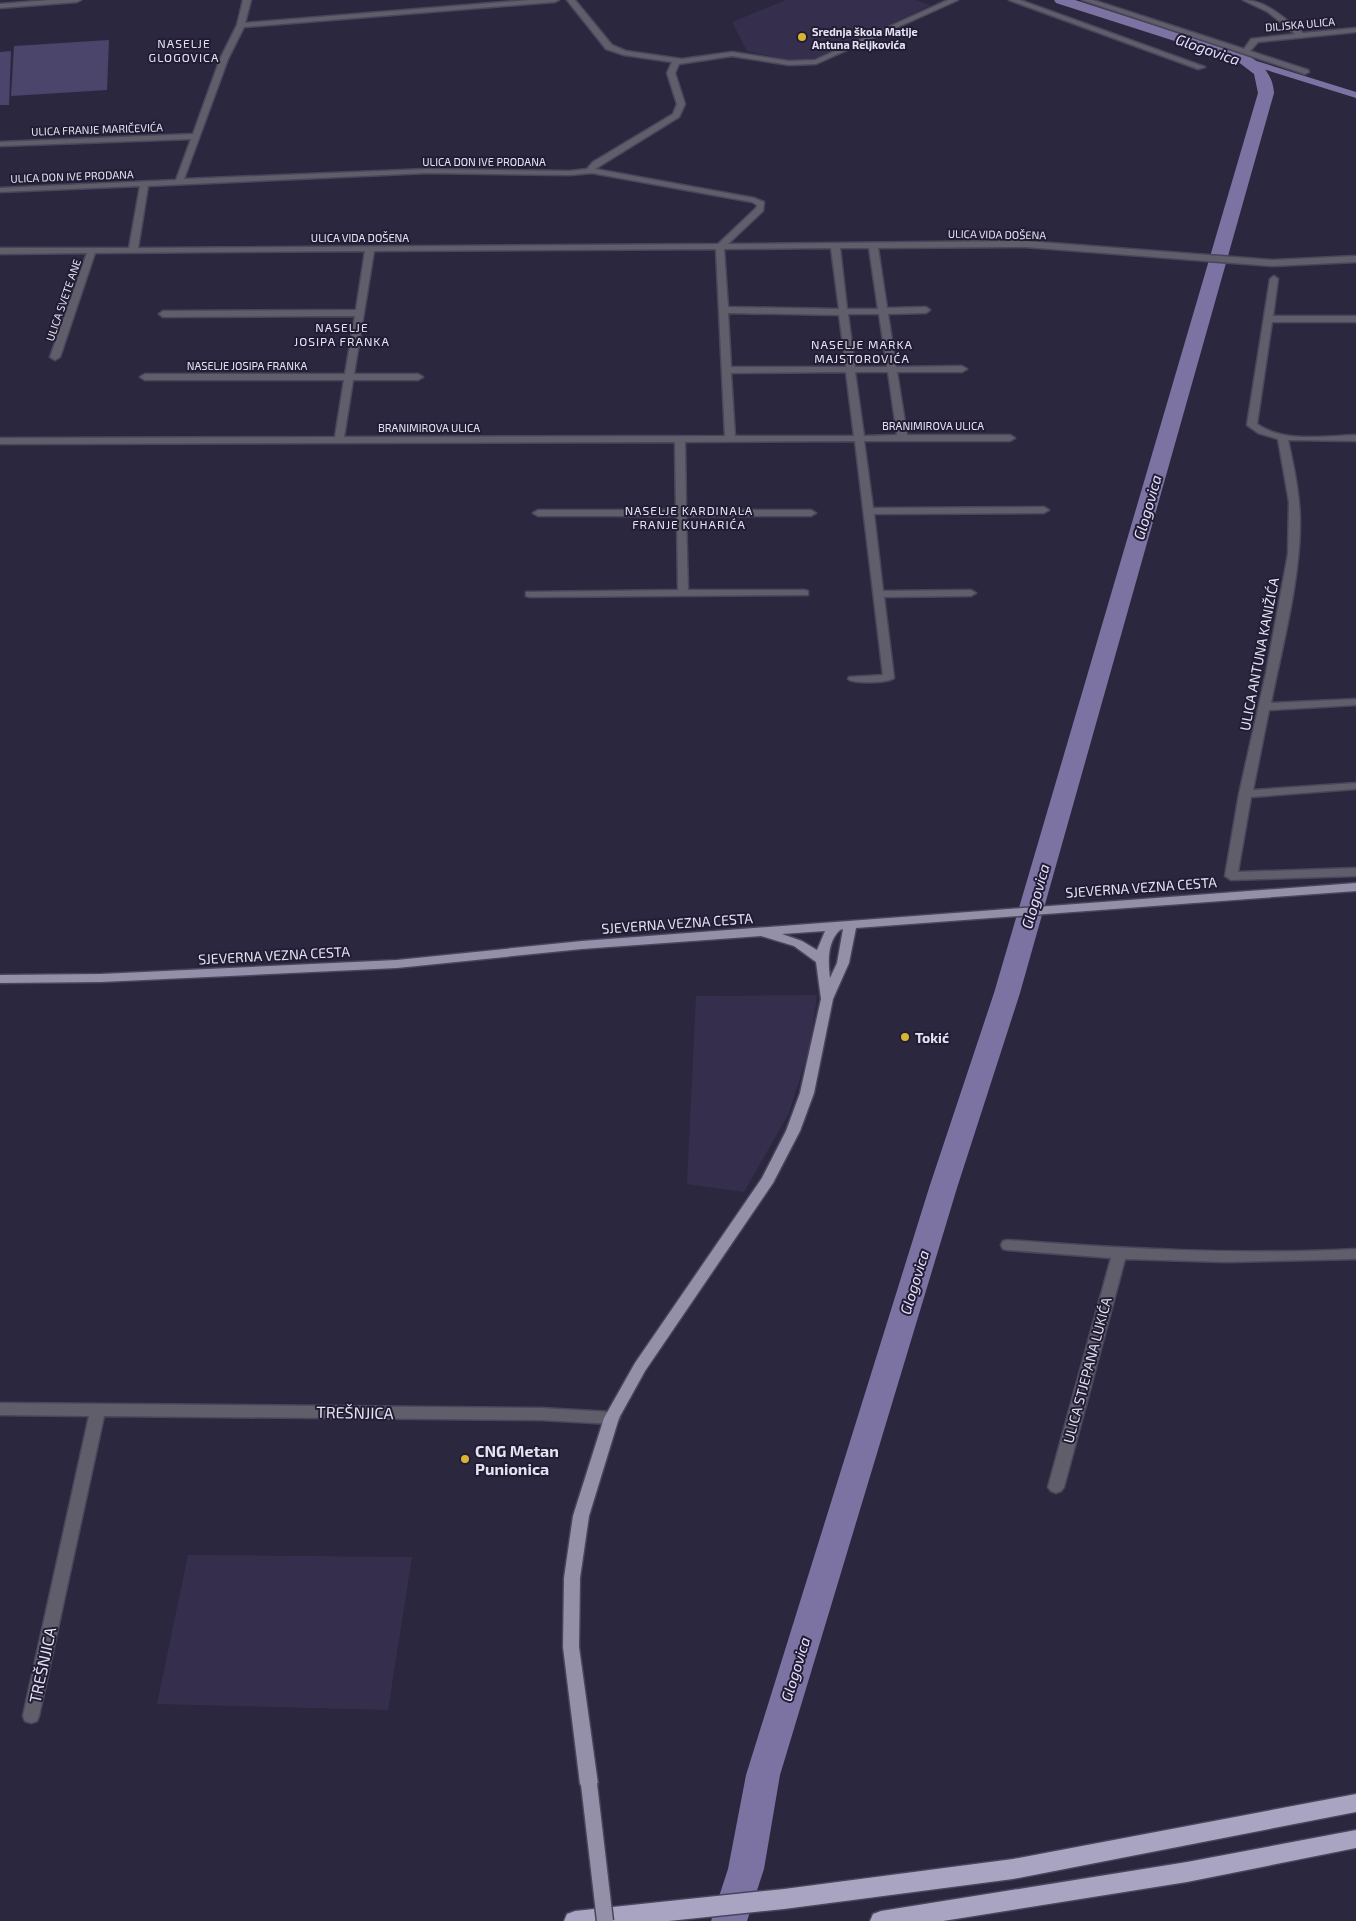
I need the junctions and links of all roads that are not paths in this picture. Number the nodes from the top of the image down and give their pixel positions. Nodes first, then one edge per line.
1 (77, 0) edge
2 (247, 0) edge
3 (555, 0) edge
4 (571, 0) edge
5 (954, 0) edge
6 (1013, 0) edge
7 (1086, 0) edge
8 (1247, 0) edge
9 (58, 1) edge
10 (0, 6) edge
11 (241, 25) junction
12 (1353, 31) edge
13 (1301, 35) junction
14 (1356, 36) edge
15 (1245, 52) junction
16 (681, 61) junction
17 (1201, 67) dead end
18 (1305, 72) dead end
19 (196, 136) junction
20 (0, 144) edge
21 (592, 171) junction
22 (179, 183) junction
23 (144, 184) junction
24 (0, 190) edge
25 (835, 245) junction
26 (873, 245) junction
27 (720, 246) junction
28 (370, 248) junction
29 (92, 250) junction
30 (133, 250) junction
31 (0, 251) edge
32 (1356, 258) edge
33 (1274, 279) dead end
34 (723, 310) junction
35 (926, 310) dead end
36 (883, 311) junction
37 (842, 312) junction
38 (359, 313) junction
39 (163, 314) dead end
40 (1268, 319) junction
41 (1356, 319) edge
42 (55, 357) dead end
43 (849, 369) junction
44 (892, 369) junction
45 (962, 369) dead end
46 (726, 370) junction
47 (349, 375) junction
48 (145, 376) dead end
49 (418, 376) dead end
50 (902, 437) junction
51 (1282, 437) junction
52 (857, 438) junction
53 (1010, 438) dead end
54 (1356, 438) edge
55 (730, 439) junction
56 (338, 440) junction
57 (680, 440) junction
58 (0, 441) edge
59 (1044, 510) dead end
60 (682, 512) junction
61 (867, 512) junction
62 (810, 513) dead end
63 (538, 514) dead end
64 (804, 593) dead end
65 (972, 593) dead end
66 (530, 594) dead end
67 (684, 594) junction
68 (877, 594) junction
69 (853, 679) dead end
70 (1356, 702) edge
71 (1265, 707) junction
72 (1356, 786) edge
73 (1245, 794) junction
74 (1356, 872) edge
75 (1356, 887) edge
76 (843, 925) junction
77 (749, 932) junction
78 (824, 963) junction
79 (0, 979) edge
80 (827, 999) junction
81 (1008, 1245) dead end
82 (1119, 1254) junction
83 (1356, 1254) edge
84 (0, 1409) edge
85 (98, 1409) junction
86 (612, 1418) junction
87 (1056, 1486) dead end
88 (31, 1716) dead end
89 (1356, 1803) edge
90 (1356, 1839) edge
91 (575, 1921) edge
92 (605, 1921) edge
93 (881, 1921) edge

1 - 9 street
2 - 11 street
3 - 11 street
4 - 16 street
5 - 16 street
6 - 17 street
7 - 15 street
8 - 13 street
9 - 10 street
11 - 19 street
12 - 13 street, DILJSKA ULICA
12 - 14 street, DILJSKA ULICA
13 - 15 street, DILJSKA ULICA
15 - 18 street
16 - 21 street
19 - 20 street, ULICA FRANJE MARIČEVIĆA
19 - 22 street
21 - 22 street, ULICA DON IVE PRODANA
21 - 27 street, ULICA DON IVE PRODANA
22 - 23 street, ULICA DON IVE PRODANA
23 - 24 street, ULICA DON IVE PRODANA
23 - 30 street, ULICA DON IVE PRODANA
25 - 26 street, ULICA VIDA DOŠENA
25 - 27 street, ULICA VIDA DOŠENA
25 - 37 street
26 - 32 street, ULICA VIDA DOŠENA
26 - 36 street
27 - 28 street, ULICA VIDA DOŠENA
27 - 34 street
28 - 30 street, ULICA VIDA DOŠENA
28 - 38 street
29 - 30 street, ULICA VIDA DOŠENA
29 - 31 street, ULICA VIDA DOŠENA
29 - 42 street, ULICA SVETE ANE
33 - 40 street
34 - 37 street
34 - 46 street
35 - 36 street
36 - 37 street
36 - 44 street
37 - 43 street
38 - 39 street
38 - 47 street
40 - 41 street
40 - 51 street
43 - 44 street
43 - 46 street
43 - 52 street
44 - 45 street
44 - 50 street
46 - 55 street
47 - 48 street, NASELJE JOSIPA FRANKA
47 - 49 street, NASELJE JOSIPA FRANKA
47 - 56 street
50 - 52 street, BRANIMIROVA ULICA
50 - 53 street, BRANIMIROVA ULICA
51 - 54 street
51 - 71 street, ULICA ANTUNA KANIŽIĆA
52 - 55 street, BRANIMIROVA ULICA
52 - 61 street
55 - 57 street, BRANIMIROVA ULICA
56 - 57 street, BRANIMIROVA ULICA
56 - 58 street, BRANIMIROVA ULICA
57 - 60 street
59 - 61 street
60 - 62 street
60 - 63 street
60 - 67 street
61 - 68 street
64 - 67 street
65 - 68 street
66 - 67 street
68 - 69 street
70 - 71 street
71 - 73 street, ULICA ANTUNA KANIŽIĆA
72 - 73 street
73 - 74 street, ULICA ANTUNA KANIŽIĆA
75 - 76 main road, SJEVERNA VEZNA CESTA
76 - 77 main road, SJEVERNA VEZNA CESTA
76 - 78 main road
76 - 80 main road
77 - 78 main road
77 - 79 main road, SJEVERNA VEZNA CESTA
78 - 80 main road
80 - 86 main road
81 - 82 street
82 - 83 street
82 - 87 street, ULICA STJEPANA LUKIĆA
84 - 85 street, TREŠNJICA
85 - 86 street, TREŠNJICA
85 - 88 street, TREŠNJICA
86 - 92 main road, bridge
89 - 91 highway
90 - 93 highway

